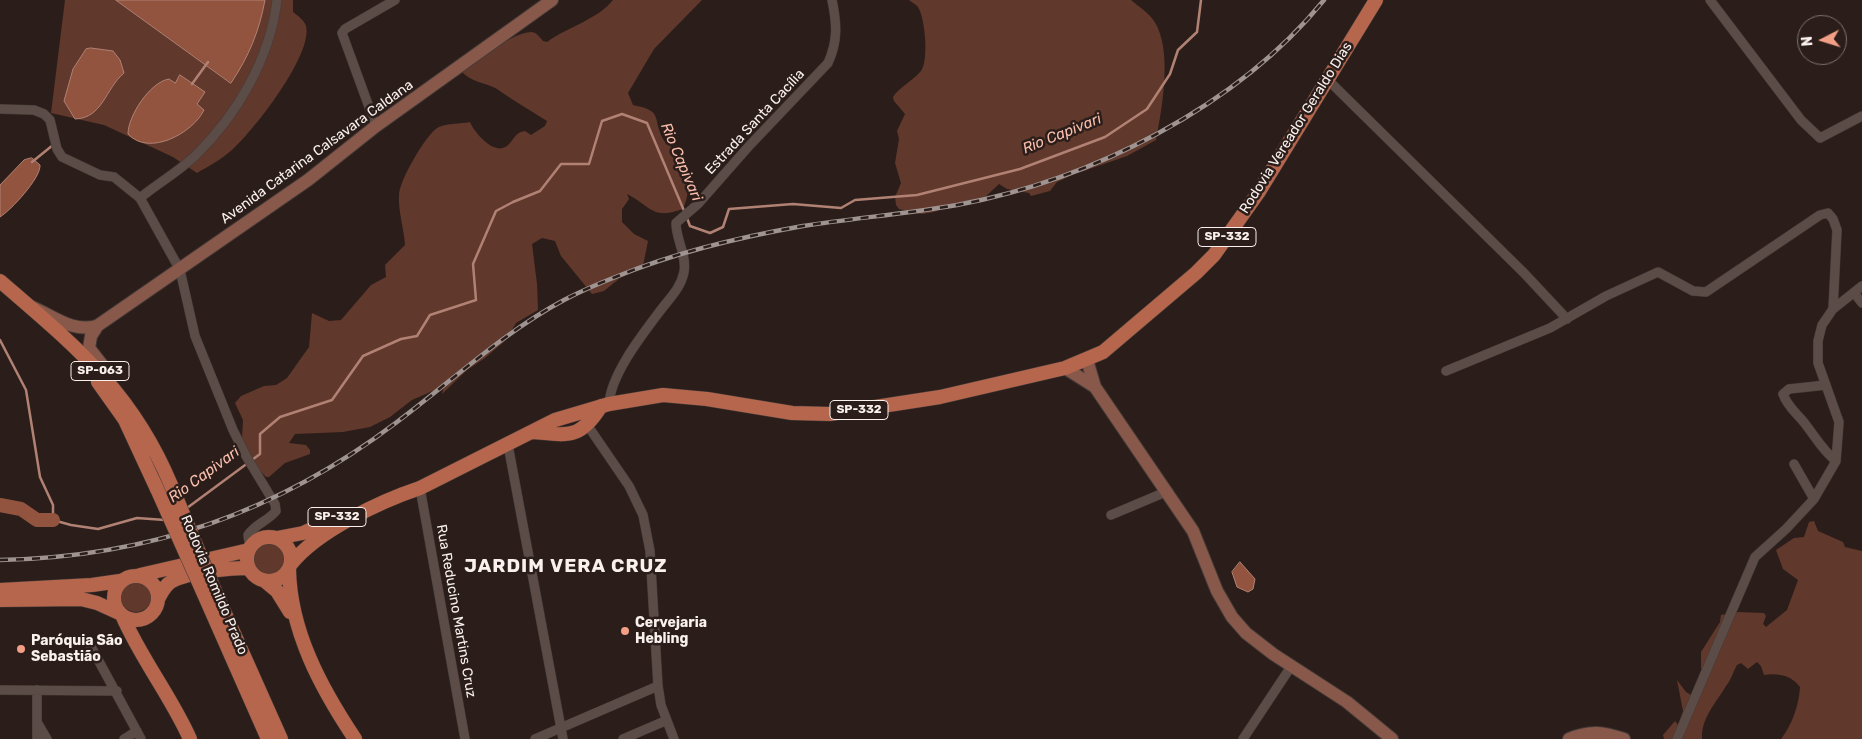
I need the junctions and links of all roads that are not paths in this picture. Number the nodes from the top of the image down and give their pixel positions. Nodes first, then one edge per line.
1 (277, 0) edge
2 (395, 0) edge
3 (552, 0) edge
4 (832, 0) edge
5 (1376, 0) edge
6 (1710, 0) edge
7 (1327, 79) junction
8 (0, 109) edge
9 (1862, 116) edge
10 (376, 126) junction
11 (140, 198) junction
12 (180, 270) junction
13 (0, 281) edge
14 (1862, 286) edge
15 (0, 291) edge
16 (1854, 294) junction
17 (1862, 302) edge
18 (28, 305) junction
19 (1833, 309) junction
20 (1567, 319) junction
21 (98, 325) junction
22 (1087, 360) junction
23 (1065, 368) junction
24 (1446, 371) dead end
25 (1826, 385) junction
26 (1095, 387) junction
27 (605, 405) junction
28 (578, 412) junction
29 (555, 420) junction
30 (588, 426) junction
31 (531, 432) junction
32 (558, 434) junction
33 (508, 445) junction
34 (1836, 461) junction
35 (1794, 464) dead end
36 (170, 483) junction
37 (420, 488) junction
38 (1168, 491) junction
39 (397, 496) junction
40 (1814, 499) junction
41 (1110, 515) dead end
42 (277, 538) junction
43 (249, 549) junction
44 (290, 567) junction
45 (249, 568) junction
46 (140, 575) junction
47 (120, 581) junction
48 (265, 581) junction
49 (0, 590) edge
50 (209, 591) junction
51 (158, 599) junction
52 (0, 600) edge
53 (120, 614) junction
54 (147, 617) junction
55 (297, 623) junction
56 (89, 643) dead end
57 (140, 652) junction
58 (1292, 665) junction
59 (658, 686) junction
60 (0, 690) edge
61 (37, 690) junction
62 (117, 691) junction
63 (329, 695) junction
64 (36, 720) junction
65 (666, 721) junction
66 (560, 728) junction
67 (139, 735) edge
68 (37, 739) edge
69 (47, 739) edge
70 (124, 739) edge
71 (190, 739) edge
72 (268, 739) edge
73 (281, 739) edge
74 (355, 739) edge
75 (366, 739) edge
76 (465, 739) edge
77 (535, 739) edge
78 (562, 739) edge
79 (623, 739) edge
80 (674, 739) edge
81 (1243, 739) edge
82 (1392, 739) edge
83 (1569, 739) edge
84 (1624, 739) edge
85 (1677, 739) edge

1 - 11 street
2 - 10 street
3 - 10 street, Avenida Catarina Calsavara Caldana
4 - 27 street, Estrada Santa Cacília
5 - 7 main road, Rodovia Vereador Geraldo Dias / SP-332
6 - 9 street
7 - 20 street
7 - 22 main road, Rodovia Vereador Geraldo Dias / SP-332
8 - 11 street
10 - 12 street, Avenida Catarina Calsavara Caldana
11 - 12 street
12 - 21 street, Avenida Catarina Calsavara Caldana
12 - 43 street
13 - 18 main road, Rodovia Romildo Prado / SP-063
14 - 16 street
15 - 50 main road, Rodovia Romildo Prado / SP-063, bridge
16 - 17 street
16 - 19 street
18 - 21 street
18 - 36 main road, Rodovia Romildo Prado / SP-063
19 - 20 street
19 - 25 street
20 - 24 street
21 - 36 street
22 - 23 main road, Rodovia Vereador Geraldo Dias / SP-332
22 - 26 street
23 - 26 street
23 - 27 main road, Rodovia Vereador Geraldo Dias / SP-332
25 - 34 street
25 - 34 street
26 - 38 street
27 - 28 main road, Rodovia Vereador Geraldo Dias / SP-332
27 - 30 main road
28 - 29 main road, Rodovia Vereador Geraldo Dias / SP-332
28 - 30 main road
29 - 31 main road, Rodovia Vereador Geraldo Dias / SP-332
29 - 32 main road
30 - 32 main road
30 - 59 street
31 - 32 main road
31 - 33 main road, Rodovia Vereador Geraldo Dias / SP-332
33 - 37 main road, Rodovia Vereador Geraldo Dias / SP-332
33 - 66 street
34 - 40 street
35 - 40 street
36 - 50 main road, Rodovia Romildo Prado / SP-063, bridge
37 - 39 main road, Rodovia Vereador Geraldo Dias / SP-332
37 - 76 street, Rua Reducino Martins Cruz
38 - 41 street
38 - 58 street
39 - 42 main road, Rodovia Vereador Geraldo Dias / SP-332
39 - 44 main road, Rodovia Vereador Geraldo Dias / SP-332
40 - 85 street
42 - 43 main road, SP-332
42 - 44 main road
43 - 45 main road
43 - 46 main road, SP-332
44 - 48 main road, SP-332
44 - 55 main road
45 - 48 main road
45 - 51 main road
46 - 47 main road, SP-332
46 - 51 main road
47 - 49 main road, SP-332
47 - 53 main road
48 - 55 main road
50 - 72 main road, Rodovia Romildo Prado / SP-063
50 - 73 main road, Rodovia Romildo Prado / SP-063
51 - 54 main road
52 - 53 main road
53 - 54 main road
53 - 57 main road
54 - 57 main road
55 - 63 main road
56 - 62 street
57 - 71 main road
58 - 81 street
58 - 82 street
59 - 65 street
59 - 66 street
60 - 61 street
61 - 62 street
61 - 64 street
62 - 67 street
63 - 74 main road
63 - 75 main road
64 - 68 street
64 - 69 street
65 - 79 street
65 - 80 street
66 - 77 street
66 - 78 street
67 - 70 street
83 - 84 street

